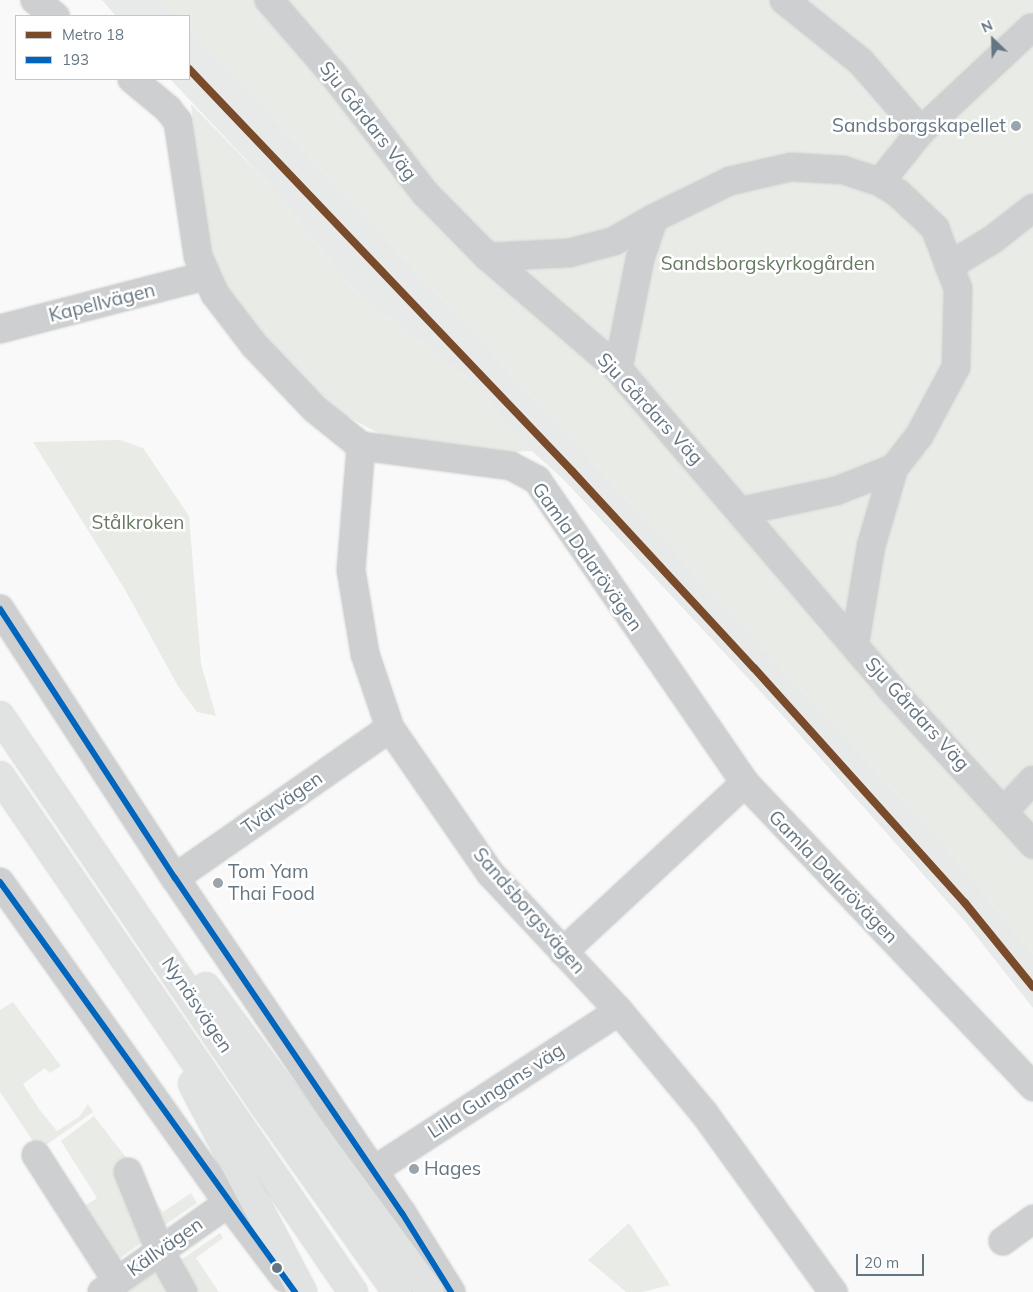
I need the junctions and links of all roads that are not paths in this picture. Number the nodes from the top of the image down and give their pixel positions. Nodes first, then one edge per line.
1 (35, 0) edge
2 (269, 0) edge
3 (784, 0) edge
4 (54, 15) edge
5 (1031, 28) dead end
6 (133, 80) edge
7 (921, 131) junction
8 (880, 182) junction
9 (1033, 208) edge
10 (654, 218) junction
11 (488, 257) junction
12 (950, 266) junction
13 (205, 276) junction
14 (0, 329) edge
15 (618, 369) junction
16 (361, 446) junction
17 (894, 468) junction
18 (742, 511) junction
19 (0, 609) edge
20 (855, 643) junction
21 (0, 716) edge
22 (390, 728) junction
23 (0, 776) edge
24 (1033, 780) edge
25 (745, 783) junction
26 (1019, 829) edge
27 (175, 878) junction
28 (0, 882) edge
29 (118, 890) junction
30 (563, 952) junction
31 (134, 972) junction
32 (619, 1011) junction
33 (1033, 1087) edge
34 (36, 1156) dead end
35 (373, 1171) junction
36 (128, 1172) dead end
37 (228, 1203) junction
38 (1033, 1219) edge
39 (1003, 1241) dead end
40 (160, 1250) junction
41 (110, 1287) edge
42 (183, 1292) edge
43 (295, 1292) edge
44 (302, 1292) edge
45 (353, 1292) edge
46 (397, 1292) edge
47 (430, 1292) edge
48 (451, 1292) edge
49 (833, 1292) edge

1 - 4 street
2 - 11 street, Sju Gårdars Väg
3 - 7 street
5 - 7 street
6 - 13 street
7 - 8 street
8 - 10 street
8 - 12 street
9 - 12 street
10 - 11 street
10 - 15 street
11 - 15 street, Sju Gårdars Väg
12 - 17 street
13 - 14 street, Kapellvägen
13 - 16 street
15 - 18 street, Sju Gårdars Väg
16 - 22 street, Sandsborgsvägen
16 - 25 street, Gamla Dalarövägen
17 - 18 street
17 - 20 street
18 - 20 street, Sju Gårdars Väg
19 - 27 street
20 - 26 street, Sju Gårdars Väg
21 - 29 highway, Nynäsvägen
22 - 27 street, Tvärvägen
22 - 30 street, Sandsborgsvägen
23 - 31 highway, Nynäsvägen
24 - 26 street
25 - 30 street
25 - 33 street, Gamla Dalarövägen
27 - 35 street
28 - 37 street
29 - 46 highway, Nynäsvägen
29 - 47 highway
30 - 32 street, Sandsborgsvägen
31 - 44 highway
31 - 45 highway, Nynäsvägen
32 - 35 street, Lilla Gungans väg
32 - 49 street, Sandsborgsvägen
34 - 41 street
35 - 48 street
36 - 40 street
37 - 40 street, Källvägen
37 - 43 street
38 - 39 street
40 - 41 street, Källvägen
40 - 42 street

